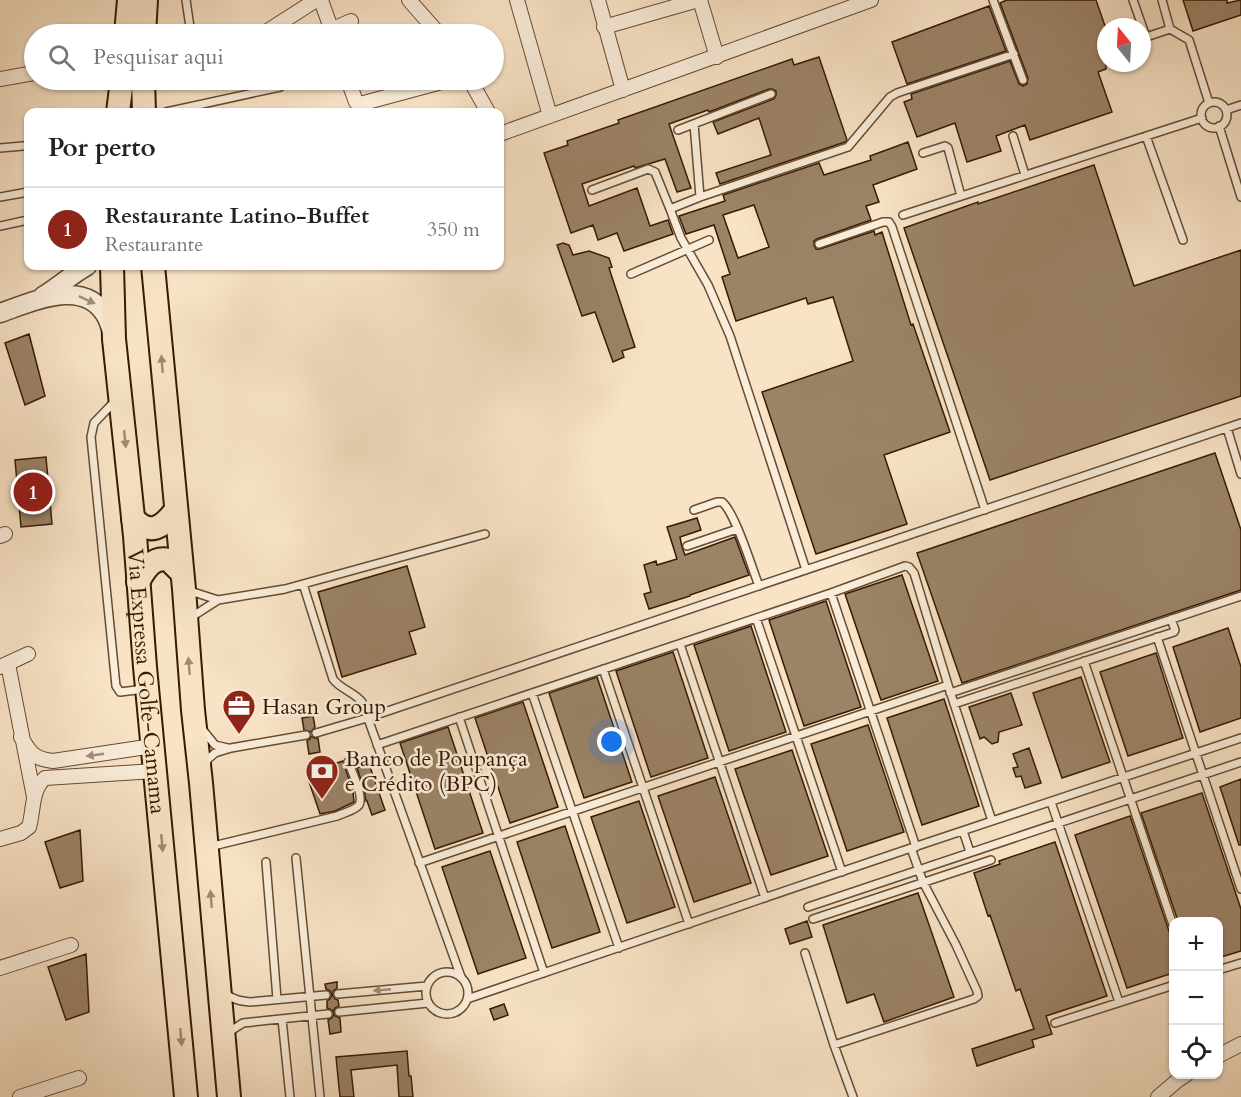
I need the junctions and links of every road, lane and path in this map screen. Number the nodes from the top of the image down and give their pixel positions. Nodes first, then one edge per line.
1 (129, 0) edge
2 (146, 0) edge
3 (186, 0) edge
4 (316, 0) edge
5 (321, 0) edge
6 (409, 0) edge
7 (517, 0) edge
8 (598, 0) edge
9 (699, 0) edge
10 (871, 0) edge
11 (993, 0) edge
12 (1133, 0) edge
13 (1161, 0) edge
14 (351, 21) dead end
15 (127, 24) edge
16 (145, 24) edge
17 (190, 24) edge
18 (279, 24) edge
19 (329, 24) edge
20 (346, 24) edge
21 (430, 24) edge
22 (604, 27) junction
23 (1170, 28) junction
24 (1014, 54) junction
25 (717, 57) junction
26 (24, 75) edge
27 (0, 79) edge
28 (1023, 80) dead end
29 (121, 90) edge
30 (143, 90) edge
31 (266, 90) edge
32 (352, 90) edge
33 (412, 90) edge
34 (476, 90) edge
35 (623, 90) junction
36 (771, 94) dead end
37 (1209, 103) junction
38 (1241, 105) edge
39 (118, 108) edge
40 (144, 108) edge
41 (184, 108) edge
42 (486, 108) edge
43 (1226, 110) junction
44 (550, 116) junction
45 (1202, 118) junction
46 (694, 124) junction
47 (1219, 126) junction
48 (678, 130) dead end
49 (504, 133) edge
50 (1146, 135) junction
51 (1013, 136) dead end
52 (24, 146) edge
53 (0, 148) edge
54 (923, 153) dead end
55 (1025, 175) junction
56 (1239, 186) edge
57 (592, 190) dead end
58 (24, 193) edge
59 (961, 196) junction
60 (0, 197) edge
61 (700, 197) junction
62 (1241, 197) edge
63 (670, 209) junction
64 (903, 214) dead end
65 (24, 221) edge
66 (0, 226) edge
67 (709, 240) dead end
68 (1183, 240) dead end
69 (819, 244) dead end
70 (687, 249) junction
71 (80, 270) edge
72 (112, 270) edge
73 (153, 270) edge
74 (631, 273) dead end
75 (39, 299) junction
76 (1, 309) edge
77 (114, 339) junction
78 (120, 396) junction
79 (1241, 423) edge
80 (1227, 428) junction
81 (1241, 474) edge
82 (176, 510) junction
83 (694, 510) dead end
84 (985, 510) junction
85 (133, 518) junction
86 (738, 529) junction
87 (485, 534) dead end
88 (687, 546) dead end
89 (806, 570) junction
90 (183, 581) junction
91 (138, 582) junction
92 (303, 584) junction
93 (759, 586) junction
94 (831, 593) junction
95 (1241, 596) edge
96 (218, 600) junction
97 (756, 618) junction
98 (1172, 619) junction
99 (186, 621) junction
100 (1157, 637) junction
101 (680, 644) junction
102 (28, 654) dead end
103 (1084, 661) junction
104 (4, 666) edge
105 (603, 669) junction
106 (147, 689) junction
107 (949, 689) junction
108 (532, 693) junction
109 (954, 704) junction
110 (193, 710) junction
111 (870, 711) junction
112 (459, 717) junction
113 (367, 718) junction
114 (316, 733) dead end
115 (306, 735) dead end
116 (796, 736) junction
117 (21, 737) junction
118 (1241, 738) edge
119 (377, 745) junction
120 (153, 746) junction
121 (231, 748) junction
122 (1196, 753) junction
123 (348, 762) dead end
124 (720, 762) junction
125 (1241, 762) edge
126 (156, 771) junction
127 (1203, 775) junction
128 (1123, 777) junction
129 (201, 783) junction
130 (643, 787) junction
131 (34, 799) junction
132 (1130, 799) junction
133 (1051, 802) junction
134 (573, 811) junction
135 (992, 821) junction
136 (1058, 823) junction
137 (963, 831) junction
138 (498, 836) junction
139 (0, 839) edge
140 (206, 847) junction
141 (913, 847) junction
142 (970, 852) junction
143 (297, 858) dead end
144 (991, 860) dead end
145 (266, 862) dead end
146 (419, 863) junction
147 (918, 869) junction
148 (842, 872) junction
149 (923, 882) junction
150 (1241, 889) edge
151 (765, 898) junction
152 (808, 907) dead end
153 (1169, 917) edge
154 (813, 919) dead end
155 (689, 924) junction
156 (71, 945) dead end
157 (619, 948) junction
158 (805, 953) dead end
159 (216, 957) junction
160 (1241, 963) edge
161 (0, 968) edge
162 (1223, 968) edge
163 (544, 973) junction
164 (461, 977) junction
165 (427, 986) junction
166 (1169, 986) edge
167 (338, 994) dead end
168 (326, 995) dead end
169 (309, 996) junction
170 (277, 999) junction
171 (467, 999) junction
172 (1119, 1002) junction
173 (428, 1003) junction
174 (339, 1012) dead end
175 (328, 1014) dead end
176 (311, 1016) junction
177 (282, 1019) junction
178 (1055, 1023) dead end
179 (1241, 1044) edge
180 (834, 1045) junction
181 (1223, 1053) edge
182 (226, 1070) junction
183 (79, 1078) dead end
184 (1180, 1079) edge
185 (20, 1097) edge
186 (186, 1097) edge
187 (229, 1097) edge
188 (290, 1097) edge
189 (320, 1097) edge
190 (853, 1097) edge
191 (1158, 1097) edge

1 - 15 highway
2 - 16 highway
3 - 17 lane
4 - 18 street
5 - 19 street
6 - 21 street
7 - 44 street
8 - 22 street
9 - 22 street
9 - 25 street
10 - 25 street
11 - 24 lane
12 - 23 lane
13 - 23 lane
14 - 20 street
22 - 35 street
23 - 37 lane
24 - 28 lane
24 - 61 lane
25 - 35 street
26 - 27 street
29 - 39 highway
30 - 40 highway
31 - 41 lane
32 - 33 street
34 - 42 street
35 - 44 street
36 - 46 lane
37 - 43 lane
37 - 45 lane
38 - 43 lane
43 - 47 lane
44 - 49 street
45 - 47 lane
45 - 50 lane
46 - 48 lane
46 - 61 lane
47 - 56 lane
50 - 55 lane
50 - 68 lane
51 - 55 lane
52 - 53 lane
54 - 59 lane
55 - 59 lane
56 - 62 lane
57 - 63 lane
58 - 60 lane
59 - 64 lane
61 - 63 lane
63 - 70 lane
65 - 66 lane
67 - 70 lane
69 - 84 lane
70 - 74 lane
70 - 89 lane
71 - 75 street
72 - 77 highway, Via Expressa Golfe-Camama
82 -> 73 highway, Via Expressa Golfe-Camama
75 - 76 street
75 -> 77 street
77 - 78 highway, Via Expressa Golfe-Camama
78 -> 85 highway, Via Expressa Golfe-Camama
78 - 106 lane
79 - 80 lane
80 - 81 lane
80 - 84 lane
82 - 85 highway
82 - 90 highway, Via Expressa Golfe-Camama
83 - 86 lane
84 - 89 lane
85 - 91 highway, Via Expressa Golfe-Camama
86 - 88 lane
86 - 93 lane
87 - 92 lane
89 - 93 lane
90 - 91 highway
90 - 96 lane
90 - 99 highway, Via Expressa Golfe-Camama
91 - 106 highway, Via Expressa Golfe-Camama
92 - 96 lane
92 - 113 lane
93 - 113 lane
94 - 97 lane
94 - 107 lane
94 - 111 lane
95 - 98 lane
96 - 99 lane
97 - 101 lane
97 - 116 lane
98 - 100 lane
98 - 107 lane
110 -> 99 highway, Via Expressa Golfe-Camama
100 - 103 lane
100 - 122 lane
101 - 105 lane
101 - 124 lane
102 - 104 street
103 - 109 lane
103 - 128 lane
104 - 117 street
105 - 108 lane
105 - 130 lane
106 - 120 highway, Via Expressa Golfe-Camama
107 - 109 lane
107 - 111 lane
108 - 112 lane
108 - 134 lane
109 - 135 lane
110 - 121 lane
110 - 129 highway, Via Expressa Golfe-Camama
111 - 116 lane
111 - 141 lane
112 - 119 lane
112 - 138 lane
113 - 114 lane
113 - 119 lane
115 - 121 lane
116 - 124 lane
116 - 148 lane
120 -> 117 street
117 - 131 street
118 - 122 lane
119 - 146 lane
120 - 126 highway, Via Expressa Golfe-Camama
121 - 129 lane
122 - 127 lane
122 - 128 lane
123 - 140 lane
124 - 130 lane
124 - 151 lane
125 - 127 lane
126 - 131 street
126 -> 186 highway, Via Expressa Golfe-Camama
127 - 132 lane
127 - 150 lane
128 - 132 lane
128 - 133 lane
129 - 140 highway, Via Expressa Golfe-Camama
130 - 134 lane
130 - 155 lane
131 - 139 street
132 - 136 lane
132 - 153 lane
133 - 135 lane
133 - 136 lane
134 - 138 lane
134 - 157 lane
135 - 137 lane
136 - 142 lane
136 - 172 lane
137 - 141 lane
137 - 142 lane
138 - 146 lane
138 - 163 lane
159 -> 140 highway, Via Expressa Golfe-Camama
141 - 147 lane
141 - 148 lane
142 - 147 lane
143 - 169 lane
144 - 149 lane
145 - 170 lane
146 - 164 lane
147 - 149 lane
147 - 152 lane
148 - 151 lane
149 - 154 lane
149 - 180 lane
151 - 155 lane
155 - 157 lane
156 - 161 street
157 - 163 lane
158 - 180 lane
159 - 170 lane
159 - 182 highway, Via Expressa Golfe-Camama
160 - 162 lane
163 - 171 lane
164 - 165 lane
164 - 171 lane
165 -> 167 lane
165 - 173 lane
166 - 172 lane
168 - 169 lane
169 - 170 lane
169 - 176 lane
171 - 173 lane
172 - 178 lane
173 - 174 lane
175 - 176 lane
176 - 177 lane
176 - 189 lane
177 - 182 lane
177 - 188 lane
179 - 181 street
180 - 190 lane
182 - 187 highway, Via Expressa Golfe-Camama
183 - 185 street
184 - 191 street

